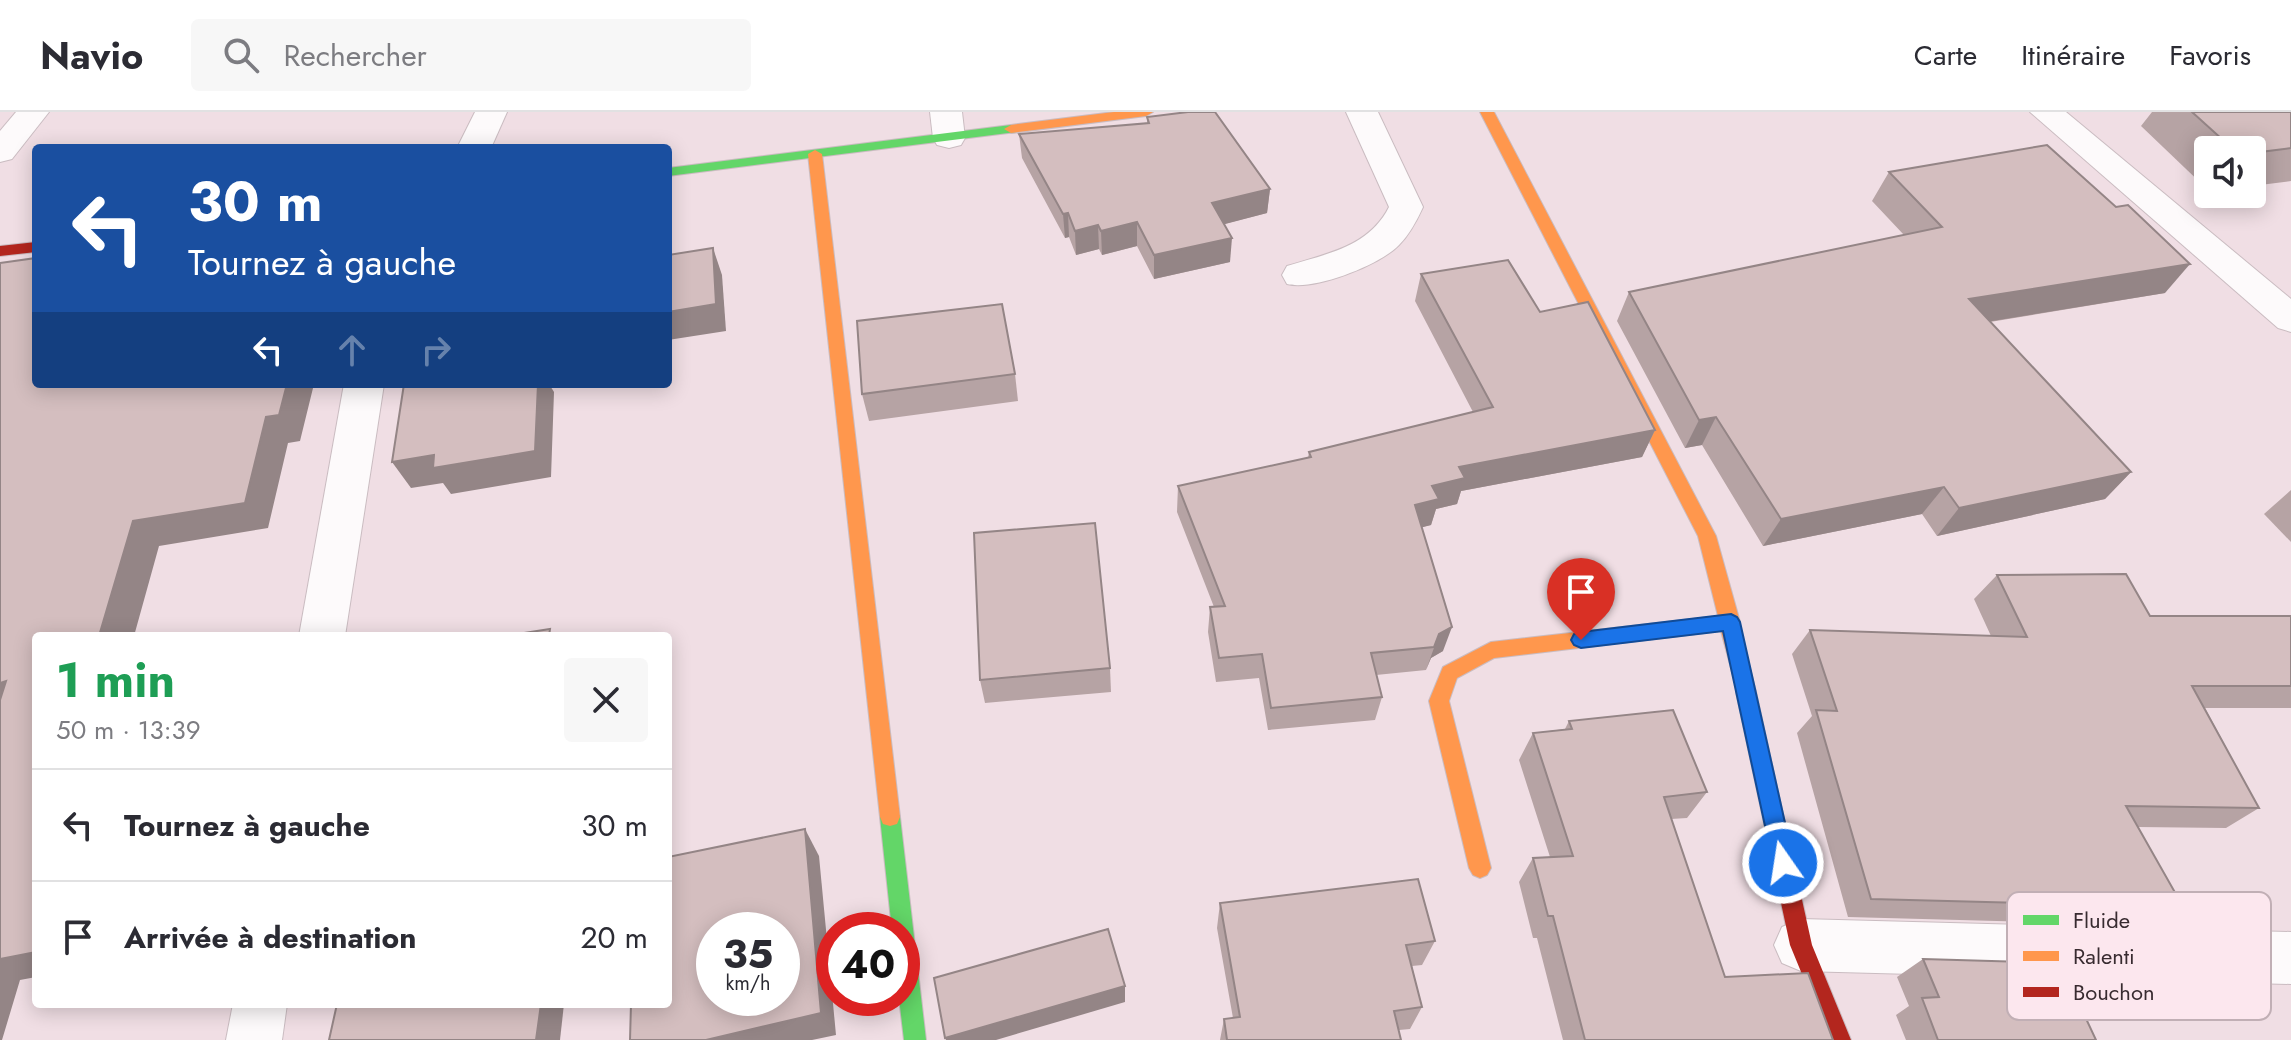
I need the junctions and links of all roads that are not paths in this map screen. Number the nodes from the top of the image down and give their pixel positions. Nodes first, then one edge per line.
1 (33, 112) edge
2 (491, 112) edge
3 (1146, 112) edge
4 (1362, 112) edge
5 (1487, 112) edge
6 (2046, 112) edge
7 (948, 125) edge
8 (476, 144) edge
9 (0, 152) edge
10 (815, 154) junction
11 (672, 172) edge
12 (32, 247) edge
13 (0, 251) edge
14 (1300, 275) dead end
15 (2291, 319) edge
16 (363, 388) edge
17 (1731, 622) junction
18 (323, 632) edge
19 (1480, 868) dead end
20 (1801, 945) junction
21 (2007, 950) edge
22 (2271, 957) edge
23 (2291, 958) edge
24 (259, 1008) edge
25 (254, 1040) edge
26 (915, 1040) edge
27 (1840, 1040) edge

1 - 9 street
2 - 8 street
3 - 7 street
4 - 14 street
5 - 17 street
6 - 15 street
7 - 10 street
10 - 11 street
10 - 26 street
12 - 13 street
16 - 18 street
17 - 19 street
17 - 20 street
20 - 21 street
20 - 27 street
22 - 23 street
24 - 25 street

